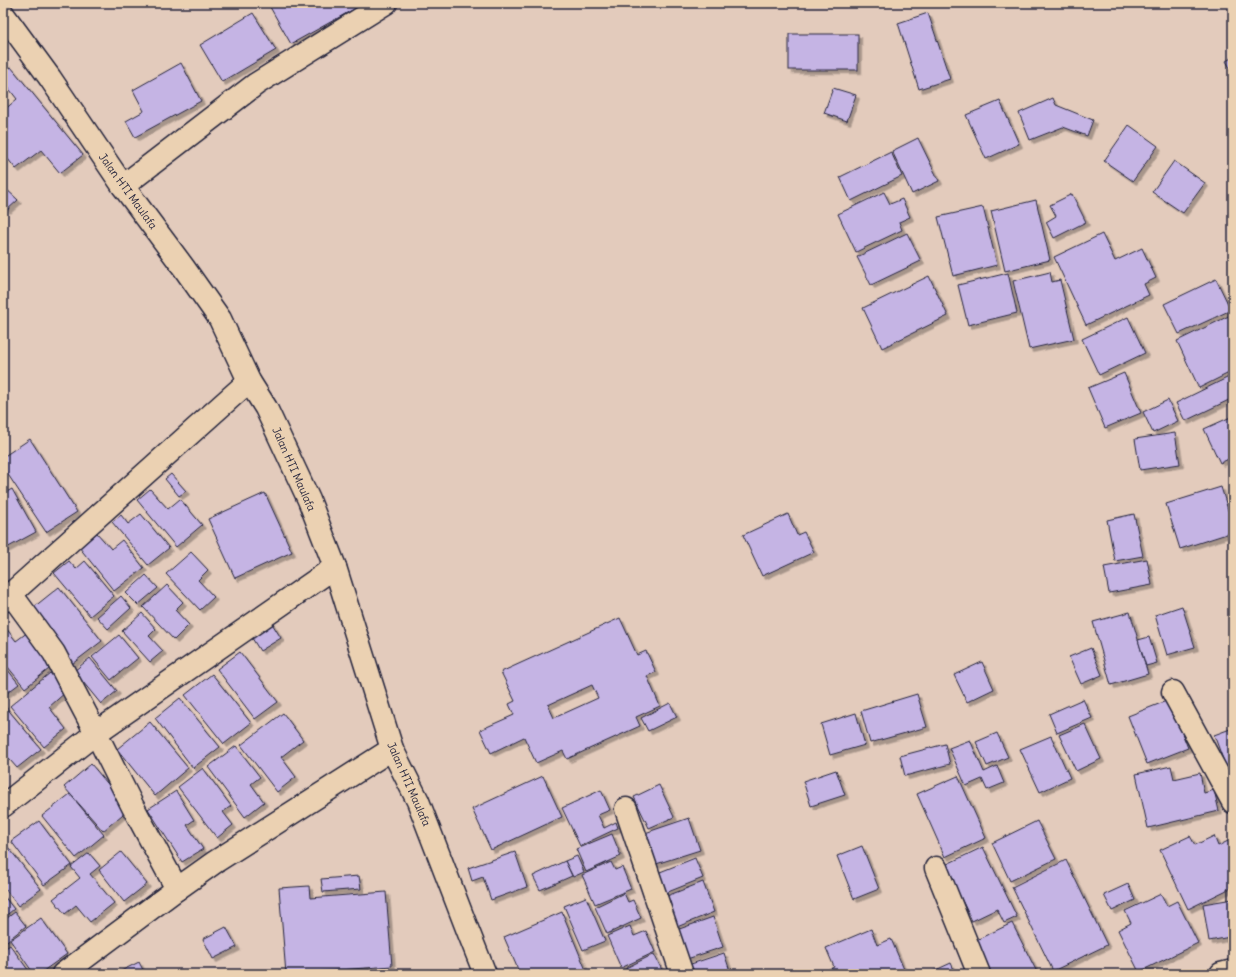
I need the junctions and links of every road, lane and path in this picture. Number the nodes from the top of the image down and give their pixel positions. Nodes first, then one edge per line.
1 (386, 3) edge
2 (5, 23) edge
3 (123, 186) junction
4 (249, 381) junction
5 (335, 567) junction
6 (7, 598) edge
7 (1173, 692) dead end
8 (96, 733) junction
9 (392, 749) junction
10 (1233, 802) edge
11 (3, 806) edge
12 (626, 809) dead end
13 (936, 868) dead end
14 (177, 889) junction
15 (1233, 971) edge
16 (62, 974) edge
17 (486, 974) edge
18 (682, 974) edge
19 (979, 974) edge
20 (1221, 974) edge

1 - 3 street
2 - 3 street, Jalan HTI Maulafa
3 - 4 street, Jalan HTI Maulafa
4 - 5 street, Jalan HTI Maulafa
4 - 6 street
5 - 8 street
5 - 9 street, Jalan HTI Maulafa
6 - 8 street
7 - 10 street
8 - 11 street
8 - 14 street
9 - 14 street
9 - 17 street, Jalan HTI Maulafa
12 - 18 street
13 - 19 street
14 - 16 street
15 - 20 street

